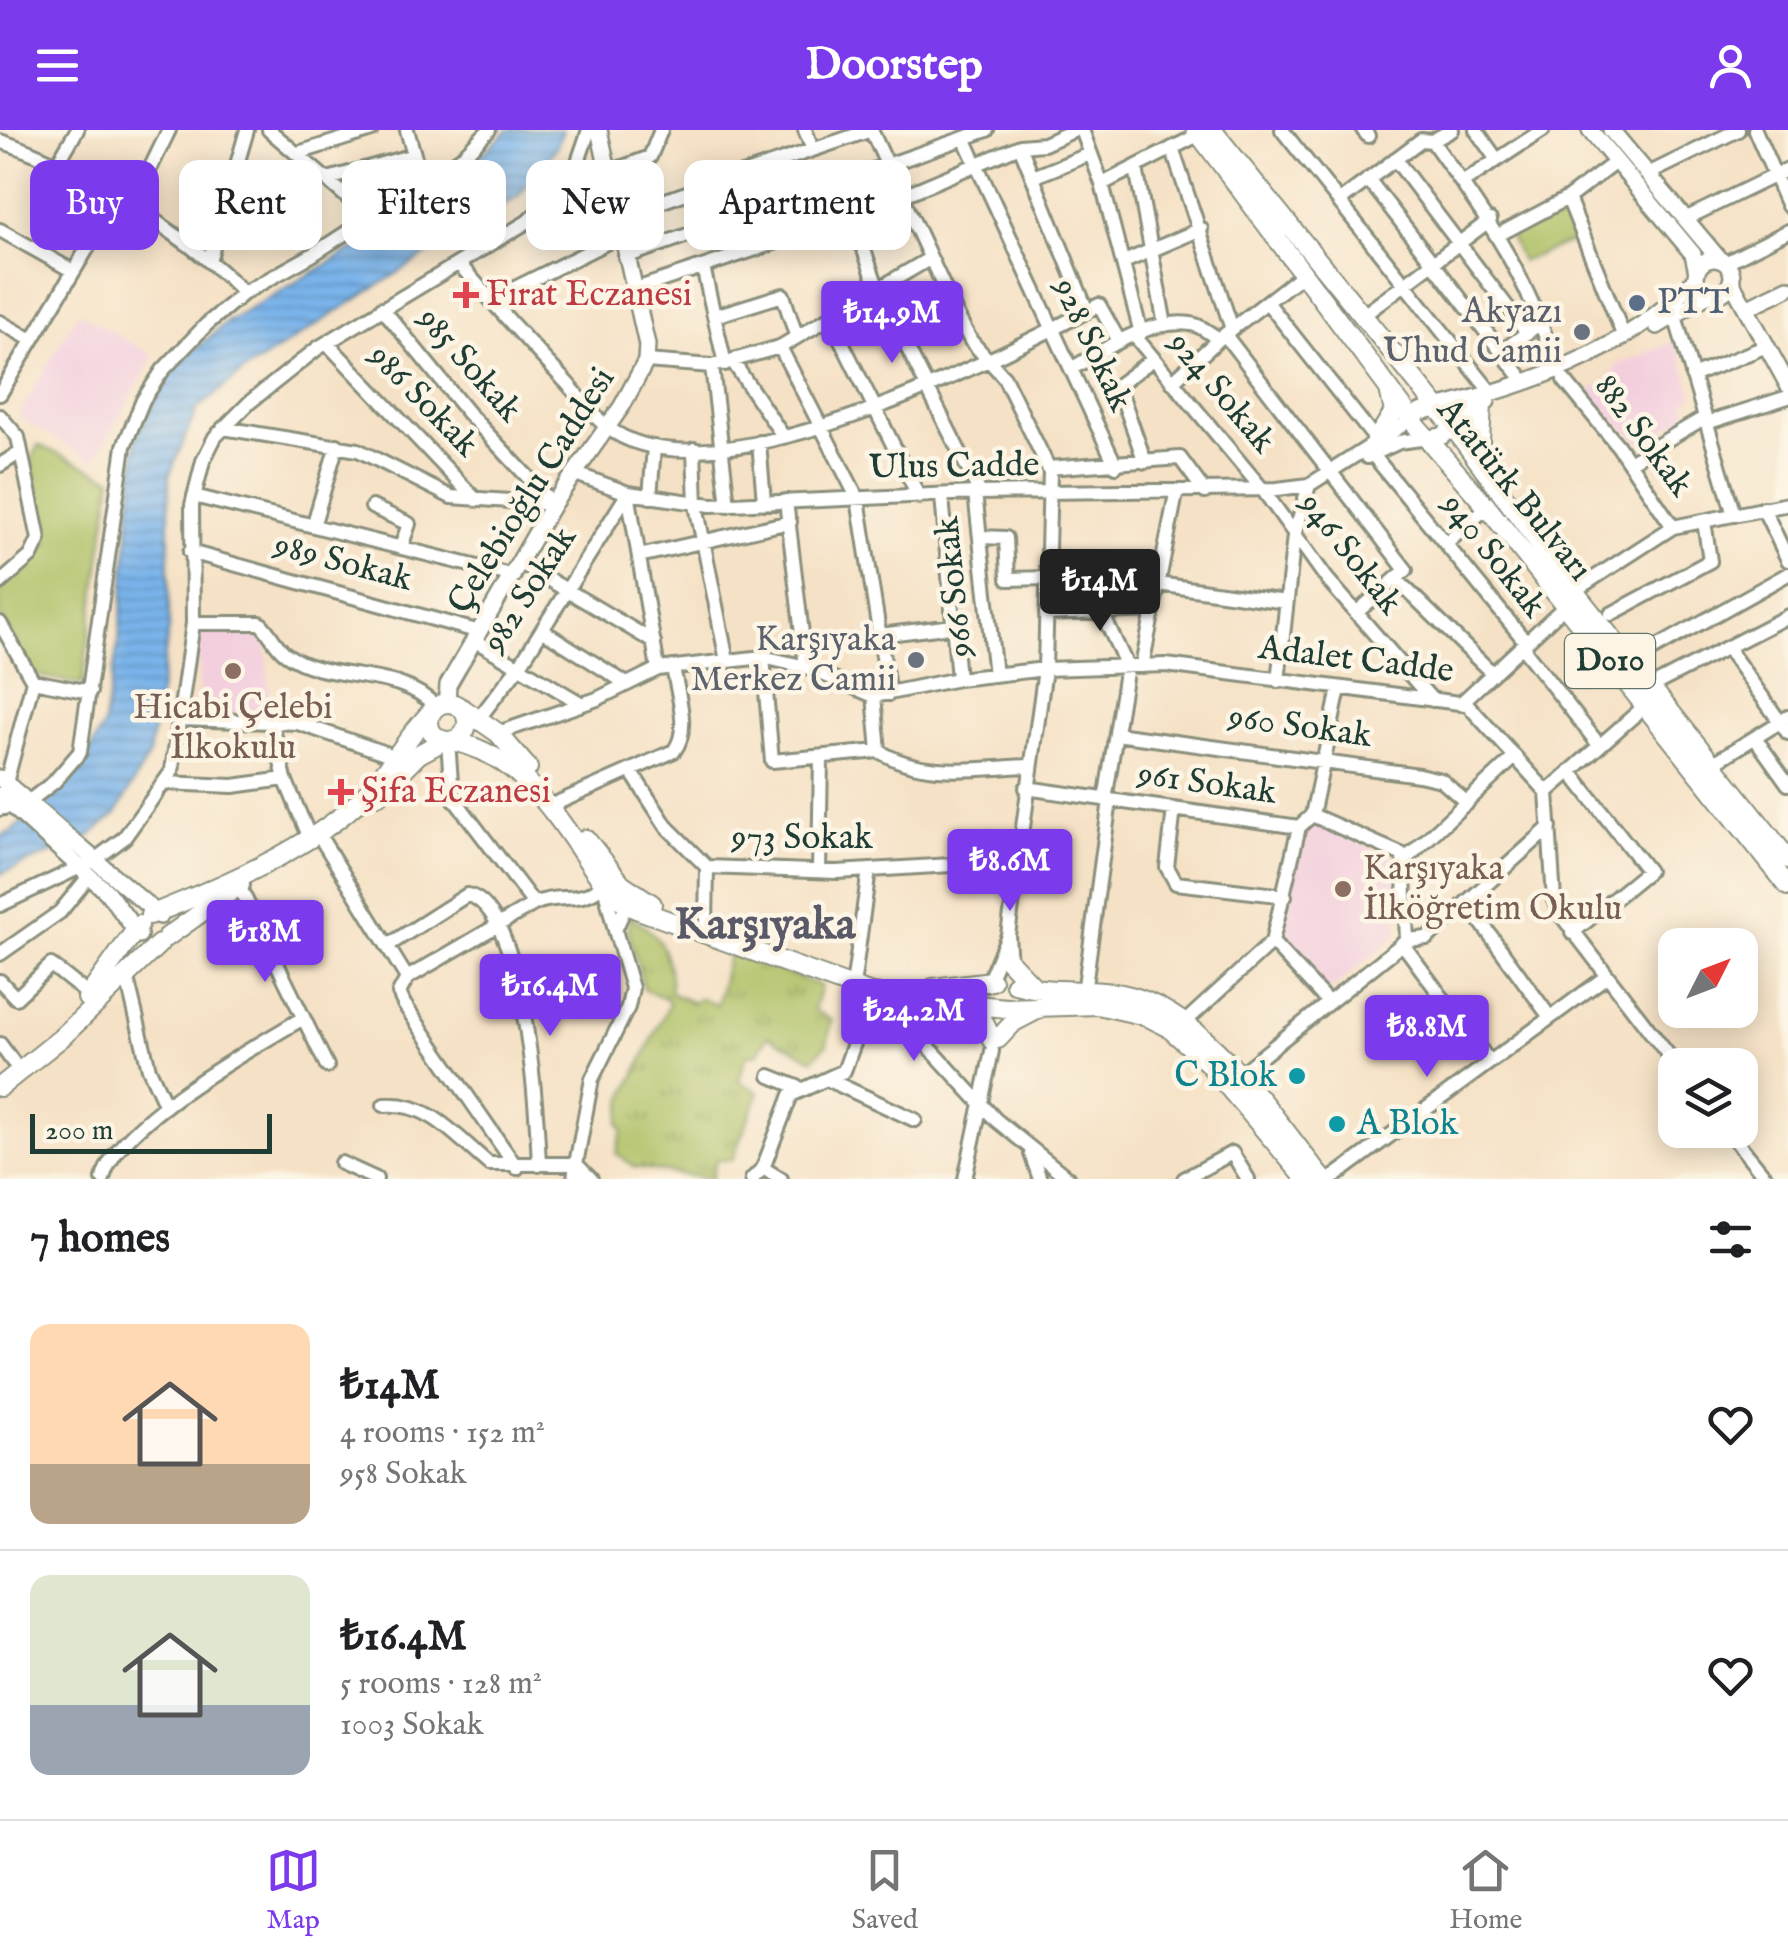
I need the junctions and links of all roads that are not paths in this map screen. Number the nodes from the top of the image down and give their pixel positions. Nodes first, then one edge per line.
1 (77, 130) edge
2 (169, 130) edge
3 (247, 130) edge
4 (269, 130) edge
5 (372, 130) edge
6 (406, 130) edge
7 (488, 130) edge
8 (589, 130) edge
9 (598, 130) edge
10 (661, 130) edge
11 (805, 130) edge
12 (871, 130) edge
13 (1078, 130) edge
14 (1282, 130) edge
15 (1452, 130) edge
16 (1476, 130) edge
17 (1590, 130) edge
18 (1738, 130) edge
19 (1754, 130) edge
20 (984, 131) edge
21 (1203, 131) edge
22 (1615, 131) edge
23 (1534, 133) edge
24 (346, 134) edge
25 (1423, 137) edge
26 (0, 140) edge
27 (965, 140) junction
28 (1020, 146) junction
29 (1172, 148) junction
30 (813, 150) junction
31 (298, 153) junction
32 (1090, 154) junction
33 (414, 156) junction
34 (1395, 159) junction
35 (48, 160) edge
36 (60, 160) edge
37 (154, 160) edge
38 (415, 160) edge
39 (458, 160) edge
40 (604, 160) edge
41 (642, 160) edge
42 (885, 160) edge
43 (908, 160) edge
44 (1497, 160) junction
45 (1617, 161) junction
46 (976, 165) junction
47 (1136, 168) junction
48 (1782, 172) edge
49 (1648, 174) junction
50 (1033, 176) junction
51 (328, 179) junction
52 (1368, 179) junction
53 (1462, 183) junction
54 (1102, 184) junction
55 (342, 192) edge
56 (911, 192) edge
57 (1568, 198) junction
58 (664, 200) edge
59 (1340, 200) junction
60 (1788, 206) edge
61 (911, 218) edge
62 (1685, 219) junction
63 (1490, 220) junction
64 (159, 226) edge
65 (0, 230) edge
66 (1201, 230) junction
67 (1788, 231) edge
68 (342, 234) edge
69 (1500, 234) junction
70 (684, 237) edge
71 (1460, 242) junction
72 (1151, 248) junction
73 (85, 250) edge
74 (592, 250) edge
75 (623, 250) edge
76 (753, 250) edge
77 (865, 250) edge
78 (624, 257) junction
79 (210, 258) junction
80 (929, 259) junction
81 (1722, 261) junction
82 (1124, 262) junction
83 (1433, 262) junction
84 (458, 264) junction
85 (703, 267) junction
86 (73, 270) junction
87 (1303, 274) junction
88 (1696, 275) junction
89 (1731, 282) junction
90 (1406, 284) junction
91 (1788, 288) edge
92 (878, 289) junction
93 (634, 290) junction
94 (244, 292) junction
95 (1709, 294) junction
96 (491, 300) junction
97 (1267, 302) junction
98 (382, 308) junction
99 (1093, 308) junction
100 (1746, 308) junction
101 (715, 316) junction
102 (1674, 316) junction
103 (1361, 317) junction
104 (830, 318) junction
105 (0, 322) edge
106 (1542, 322) junction
107 (1165, 325) junction
108 (1050, 332) junction
109 (1526, 333) junction
110 (1138, 334) junction
111 (1226, 334) junction
112 (796, 335) junction
113 (1624, 337) junction
114 (32, 340) junction
115 (1119, 342) junction
116 (327, 343) junction
117 (780, 346) junction
118 (1502, 352) junction
119 (1776, 354) edge
120 (1152, 360) junction
121 (646, 361) junction
122 (990, 362) junction
123 (723, 364) junction
124 (1071, 368) junction
125 (1561, 376) junction
126 (1692, 376) junction
127 (1386, 379) junction
128 (1524, 381) junction
129 (1172, 382) junction
130 (1788, 385) edge
131 (926, 387) junction
132 (0, 394) edge
133 (1486, 397) junction
134 (1788, 398) edge
135 (875, 408) junction
136 (1438, 408) junction
137 (0, 416) edge
138 (1414, 418) junction
139 (1705, 421) junction
140 (821, 425) junction
141 (223, 428) junction
142 (608, 428) junction
143 (1454, 428) junction
144 (783, 436) junction
145 (1431, 438) junction
146 (758, 442) junction
147 (337, 445) junction
148 (654, 446) junction
149 (1375, 447) junction
150 (694, 449) junction
151 (721, 449) junction
152 (21, 452) junction
153 (1479, 460) junction
154 (1145, 462) junction
155 (1629, 462) junction
156 (0, 465) edge
157 (1116, 466) junction
158 (1048, 468) junction
159 (1332, 470) junction
160 (576, 474) junction
161 (1309, 486) junction
162 (1262, 490) junction
163 (1205, 492) junction
164 (628, 493) junction
165 (978, 493) junction
166 (1176, 494) junction
167 (1048, 495) junction
168 (194, 496) junction
169 (919, 496) junction
170 (942, 496) junction
171 (650, 497) junction
172 (858, 499) junction
173 (476, 500) junction
174 (786, 501) junction
175 (764, 502) junction
176 (553, 504) junction
177 (1788, 504) edge
178 (696, 505) junction
179 (728, 505) junction
180 (372, 507) dead end
181 (1487, 507) junction
182 (1763, 508) junction
183 (1734, 515) junction
184 (1704, 521) junction
185 (790, 522) junction
186 (314, 524) junction
187 (1673, 527) junction
188 (1294, 536) junction
189 (981, 537) junction
190 (704, 543) junction
191 (1446, 543) junction
192 (401, 547) junction
193 (190, 552) junction
194 (639, 556) junction
195 (1788, 560) edge
196 (1080, 566) junction
197 (1161, 567) junction
198 (517, 570) junction
199 (1047, 572) junction
200 (1401, 574) junction
201 (1788, 574) edge
202 (0, 584) edge
203 (1158, 584) junction
204 (568, 588) junction
205 (1570, 598) junction
206 (1286, 602) junction
207 (1153, 610) junction
208 (1102, 612) junction
209 (1356, 613) junction
210 (1046, 614) junction
211 (1611, 614) dead end
212 (1788, 616) edge
213 (194, 623) junction
214 (0, 624) edge
215 (953, 626) junction
216 (542, 630) junction
217 (880, 635) junction
218 (477, 636) junction
219 (654, 642) junction
220 (1525, 642) junction
221 (1728, 649) junction
222 (1643, 655) dead end
223 (762, 657) junction
224 (727, 661) junction
225 (520, 665) junction
226 (1135, 666) junction
227 (806, 667) junction
228 (666, 668) junction
229 (1046, 669) junction
230 (1492, 674) junction
231 (995, 675) junction
232 (958, 679) junction
233 (1278, 680) junction
234 (33, 681) junction
235 (627, 684) junction
236 (1339, 689) junction
237 (90, 692) junction
238 (889, 694) junction
239 (874, 696) junction
240 (1648, 696) junction
241 (1432, 700) junction
242 (582, 704) junction
243 (1460, 704) junction
244 (451, 709) junction
245 (182, 719) junction
246 (270, 720) junction
247 (1785, 724) edge
248 (498, 733) junction
249 (1116, 734) junction
250 (1755, 738) junction
251 (448, 741) junction
252 (1598, 744) junction
253 (878, 752) junction
254 (394, 756) junction
255 (1515, 757) junction
256 (821, 759) junction
257 (1326, 759) junction
258 (1712, 764) junction
259 (1029, 766) junction
260 (1570, 771) junction
261 (632, 772) junction
262 (285, 779) junction
263 (166, 783) junction
264 (1788, 784) edge
265 (1026, 788) junction
266 (1547, 792) junction
267 (13, 799) edge
268 (1108, 800) junction
269 (1467, 803) junction
270 (557, 804) junction
271 (1174, 810) junction
272 (1312, 815) junction
273 (1299, 827) junction
274 (1550, 827) junction
275 (1781, 837) edge
276 (316, 838) junction
277 (1403, 855) junction
278 (1788, 859) edge
279 (1017, 860) junction
280 (84, 863) junction
281 (707, 867) junction
282 (870, 870) junction
283 (819, 871) junction
284 (603, 884) junction
285 (238, 886) junction
286 (1788, 886) edge
287 (1285, 896) junction
288 (1467, 903) junction
289 (534, 904) junction
290 (627, 904) junction
291 (0, 905) edge
292 (147, 922) junction
293 (499, 924) junction
294 (706, 925) junction
295 (615, 930) junction
296 (1572, 933) junction
297 (163, 941) junction
298 (1404, 941) junction
299 (1272, 942) junction
300 (387, 946) junction
301 (0, 954) edge
302 (126, 974) junction
303 (1607, 976) junction
304 (407, 978) junction
305 (854, 979) junction
306 (0, 981) edge
307 (1002, 990) junction
308 (1084, 992) junction
309 (960, 994) junction
310 (877, 995) junction
311 (90, 996) junction
312 (1044, 999) junction
313 (1328, 1002) junction
314 (1549, 1016) junction
315 (303, 1018) junction
316 (1184, 1023) junction
317 (994, 1043) junction
318 (0, 1044) edge
319 (1663, 1048) edge
320 (1489, 1061) junction
321 (327, 1066) dead end
322 (7, 1067) edge
323 (770, 1076) dead end
324 (1238, 1076) junction
325 (831, 1081) junction
326 (0, 1087) edge
327 (800, 1088) junction
328 (980, 1103) junction
329 (384, 1105) dead end
330 (166, 1106) junction
331 (915, 1120) dead end
332 (1742, 1148) edge
333 (1031, 1152) junction
334 (341, 1163) dead end
335 (576, 1164) junction
336 (540, 1166) junction
337 (517, 1168) junction
338 (763, 1168) junction
339 (496, 1173) edge
340 (103, 1179) edge
341 (376, 1179) edge
342 (574, 1179) edge
343 (591, 1179) edge
344 (752, 1179) edge
345 (781, 1179) edge
346 (965, 1179) edge
347 (1040, 1179) edge
348 (1069, 1179) edge
349 (1184, 1179) edge
350 (1248, 1179) edge
351 (1306, 1179) edge
352 (1323, 1179) edge
353 (1331, 1179) edge
354 (1767, 1179) edge

1 - 36 street
2 - 37 street
3 - 79 street
4 - 31 street
5 - 24 street
6 - 33 street
7 - 39 street
8 - 84 street
9 - 40 main road, Çelebioğlu Caddesi
10 - 41 street
11 - 30 street
12 - 30 street
12 - 42 street
13 - 28 street
13 - 32 street, 924 Sokak
14 - 59 street
15 - 25 street
16 - 44 street
17 - 45 main road
18 - 49 street
19 - 48 street
20 - 27 street
21 - 29 street
21 - 87 highway, Atatürk Bulvarı / D010
21 - 103 highway, Atatürk Bulvarı / D010
22 - 49 main road
23 - 44 street
24 - 31 street
25 - 34 street
25 - 53 street
26 - 35 street
27 - 43 street
27 - 46 street, 928 Sokak
28 - 46 street
28 - 50 street
29 - 47 street
29 - 66 street
30 - 58 street
31 - 51 street
32 - 50 street
32 - 54 street, 924 Sokak
33 - 38 street
33 - 51 street
34 - 52 street
34 - 71 street
44 - 53 street
45 - 57 street
45 - 88 main road
46 - 56 street
46 - 108 street, 928 Sokak
47 - 54 street
47 - 72 street
48 - 60 street
48 - 62 street
49 - 62 main road
50 - 99 street
51 - 55 street
52 - 59 street
52 - 83 street
53 - 63 street
54 - 82 street, 924 Sokak
57 - 69 street
57 - 113 street
59 - 90 street
61 - 80 street
62 - 81 main road
63 - 69 street
63 - 71 street
64 - 79 street
65 - 86 street
66 - 72 street
66 - 111 street
67 - 81 street
68 - 94 street
69 - 106 street
70 - 78 street
71 - 83 street
71 - 109 street
72 - 82 street
72 - 107 street
73 - 86 street
74 - 96 street
75 - 78 main road, Çelebioğlu Caddesi
76 - 85 street
77 - 92 street, 966 Sokak
78 - 93 main road, Çelebioğlu Caddesi
79 - 94 street
80 - 92 street
80 - 122 street
81 - 88 main road
81 - 89 main road
82 - 110 street, 924 Sokak
83 - 90 street
83 - 118 street
84 - 96 street
84 - 98 street
85 - 93 street
85 - 101 street
86 - 114 street
87 - 97 street
87 - 127 highway, Atatürk Bulvarı / D010
88 - 95 main road
88 - 113 main road
89 - 95 main road
89 - 100 main road
90 - 103 street
90 - 133 street
91 - 100 main road
92 - 104 street
92 - 131 street, 966 Sokak
93 - 121 main road, Çelebioğlu Caddesi
94 - 237 street
95 - 102 main road
96 - 142 street
97 - 111 street
97 - 149 street, 940 Sokak
98 - 116 street
98 - 176 street, 985 Sokak
99 - 108 street
99 - 115 street
100 - 119 main road
101 - 112 street
101 - 123 street
102 - 125 main road
102 - 126 street
103 - 136 highway, Atatürk Bulvarı / D010
104 - 112 street
104 - 135 street
105 - 114 street
106 - 109 street
106 - 125 street
107 - 110 street
107 - 111 street
108 - 122 street
108 - 124 street, 928 Sokak
109 - 118 street
110 - 115 street
110 - 120 street, 924 Sokak
111 - 129 street
111 - 159 street
112 - 117 street
113 - 125 main road
114 - 132 street
115 - 124 street
116 - 141 street
116 - 173 street, 986 Sokak
117 - 123 street
117 - 140 street
118 - 128 street
119 - 126 street
119 - 130 main road
120 - 129 street, 924 Sokak
120 - 154 street
121 - 123 street
121 - 142 main road, Çelebioğlu Caddesi
122 - 131 street
122 - 158 street
123 - 144 street
123 - 151 street
124 - 157 street, 928 Sokak
125 - 128 main road
125 - 133 main road
125 - 155 street, 882 Sokak
126 - 139 street
127 - 138 highway, Atatürk Bulvarı / D010
127 - 149 highway
128 - 133 main road
129 - 162 street, 924 Sokak
131 - 135 street
131 - 165 street, 966 Sokak
133 - 136 main road
133 - 143 main road
133 - 153 highway
134 - 139 street
135 - 140 street
135 - 169 street
136 - 138 main road
136 - 143 highway, Atatürk Bulvarı / D010
137 - 152 street
138 - 145 highway, Atatürk Bulvarı / D010
138 - 149 street, Ulus Cadde
139 - 155 street
139 - 183 street
140 - 144 street
140 - 172 street
141 - 147 street
141 - 168 street
142 - 148 street
142 - 160 main road, Çelebioğlu Caddesi
143 - 145 main road
143 - 153 highway, Atatürk Bulvarı / D010
144 - 146 street
145 - 149 street, Ulus Cadde
145 - 181 highway, Atatürk Bulvarı / D010
146 - 151 street
146 - 175 street
147 - 173 street
147 - 186 street
148 - 150 street
148 - 171 street
149 - 159 street, Ulus Cadde
149 - 191 street, 940 Sokak
150 - 151 street
150 - 178 street
151 - 179 street
152 - 156 street
152 - 202 street
153 - 205 highway, Atatürk Bulvarı / D010
154 - 157 street
154 - 163 street
155 - 187 street, 882 Sokak
157 - 158 street
158 - 167 street
159 - 161 street, Ulus Cadde
159 - 200 street
160 - 164 street, Ulus Cadde
160 - 176 main road, Çelebioğlu Caddesi
161 - 162 street, Ulus Cadde
161 - 188 street
162 - 163 street, Ulus Cadde
162 - 188 street, 946 Sokak
163 - 166 street, Ulus Cadde
164 - 171 street, Ulus Cadde
164 - 194 street
164 - 204 street, 982 Sokak
165 - 167 street, Ulus Cadde
165 - 170 street, Ulus Cadde
165 - 189 street, 966 Sokak
166 - 167 street, Ulus Cadde
166 - 197 street
167 - 199 street
168 - 186 street
168 - 193 street
169 - 170 street, Ulus Cadde
169 - 172 street, Ulus Cadde
170 - 215 street
171 - 178 street, Ulus Cadde
172 - 174 street, Ulus Cadde
172 - 217 street
173 - 176 street
174 - 175 street, Ulus Cadde
174 - 185 street
175 - 179 street, Ulus Cadde
176 - 198 main road, Çelebioğlu Caddesi
177 - 182 street
178 - 179 street, Ulus Cadde
178 - 190 street
180 - 192 street
181 - 191 street
181 - 205 highway, Atatürk Bulvarı / D010
182 - 183 street
182 - 195 street
183 - 184 street
184 - 187 street
184 - 211 street
185 - 190 street
185 - 227 street
186 - 192 street
187 - 205 street
188 - 206 street
188 - 209 street, 946 Sokak
189 - 199 street
189 - 231 street, 966 Sokak
190 - 194 street
190 - 224 street
191 - 220 street, 940 Sokak
192 - 198 street
193 - 213 street
193 - 218 street, 989 Sokak
194 - 219 street
196 - 197 street
196 - 199 street
196 - 208 street
197 - 203 street
198 - 204 street
198 - 218 main road, Çelebioğlu Caddesi
199 - 210 street
200 - 209 street
200 - 230 street
201 - 222 street
203 - 206 street
203 - 207 street
204 - 216 street, 982 Sokak
204 - 219 street
205 - 220 street
205 - 240 highway, Atatürk Bulvarı / D010
206 - 233 street
207 - 208 street
207 - 226 street
208 - 210 street
208 - 226 street
209 - 241 street, 946 Sokak
210 - 229 street
212 - 221 street
213 - 244 street
213 - 245 street
214 - 234 street
215 - 217 street
215 - 232 street
216 - 225 street, 982 Sokak
216 - 235 street
217 - 238 street
218 - 225 street, 989 Sokak
218 - 244 main road, Çelebioğlu Caddesi
219 - 228 street
220 - 230 street
220 - 252 street, 940 Sokak
221 - 240 street
221 - 247 street
223 - 224 street
223 - 227 street
223 - 256 street
224 - 228 street
225 - 242 street, 989 Sokak
225 - 244 street, 982 Sokak
226 - 229 street, Adalet Cadde
226 - 233 street, Adalet Cadde
226 - 249 street
227 - 239 street
228 - 235 street
228 - 261 street
229 - 231 street, Adalet Cadde
229 - 259 street
230 - 243 street
231 - 232 street, Adalet Cadde
232 - 238 street, Adalet Cadde
233 - 236 street, Adalet Cadde
234 - 237 street
234 - 267 street
235 - 242 street
236 - 241 street, Adalet Cadde
236 - 257 street
237 - 267 street
238 - 239 street, Adalet Cadde
239 - 253 street
240 - 252 street
240 - 258 highway, Atatürk Bulvarı / D010
240 - 286 highway, Atatürk Bulvarı / D010
241 - 243 street, Adalet Cadde
242 - 248 street
243 - 255 street, Adalet Cadde
244 - 248 highway
244 - 251 highway
244 - 251 highway
244 - 254 highway
245 - 246 street
245 - 263 street
246 - 254 street
246 - 262 street
247 - 250 street
248 - 270 highway
249 - 257 street, 960 Sokak
249 - 268 street
250 - 258 street
250 - 264 street
251 - 276 highway
251 - 284 highway
251 - 289 street
252 - 260 street
253 - 256 street
253 - 259 street
254 - 276 highway
255 - 266 street, Adalet Cadde
255 - 269 street
256 - 283 street
257 - 269 street, 960 Sokak
257 - 272 street
258 - 275 highway, Atatürk Bulvarı / D010
259 - 265 street
260 - 266 street
260 - 296 street
261 - 270 street
261 - 281 street
262 - 263 street
262 - 276 street
263 - 280 street
265 - 268 street, 961 Sokak
265 - 279 street
266 - 274 street
267 - 280 main road
268 - 271 street, 961 Sokak
268 - 308 street
269 - 277 street
270 - 294 highway
271 - 273 street, 961 Sokak
271 - 287 street
272 - 273 street, 961 Sokak
272 - 277 street, 961 Sokak
273 - 287 street
274 - 288 street
274 - 296 street
275 - 278 highway, Atatürk Bulvarı / D010
276 - 285 highway
276 - 292 highway
276 - 300 street
277 - 298 street
279 - 282 street, 973 Sokak
279 - 307 street
280 - 291 street
280 - 292 main road
280 - 292 main road
280 - 301 street
281 - 283 street, 973 Sokak
281 - 294 street
282 - 283 street, 973 Sokak
282 - 305 street
284 - 289 street
284 - 290 highway
284 - 295 street
285 - 297 highway
285 - 315 street
287 - 299 street
288 - 298 street
288 - 314 street
289 - 293 street
290 - 295 street
290 - 310 highway
292 - 297 highway
292 - 297 highway
292 - 311 highway
293 - 300 street
293 - 304 street
293 - 336 street
294 - 305 highway
295 - 335 street
296 - 303 street
297 - 302 highway
298 - 313 street
298 - 320 street
299 - 313 street
299 - 316 street
300 - 304 street
302 - 326 highway
302 - 330 street
303 - 314 street
303 - 319 street
304 - 337 street
305 - 309 highway
306 - 311 street
307 - 309 highway
307 - 312 highway
307 - 317 street
307 - 317 street
308 - 312 highway
308 - 316 highway
309 - 310 highway
309 - 317 highway
310 - 325 street
310 - 328 street
311 - 322 highway
312 - 317 highway
312 - 351 highway
313 - 324 street
314 - 320 street
315 - 321 street
315 - 330 street
316 - 324 highway
317 - 328 street
318 - 322 street
320 - 353 street
323 - 327 street
324 - 352 highway
325 - 327 street
325 - 331 street
327 - 338 street
328 - 333 street
328 - 346 street
329 - 339 street
330 - 340 street
332 - 354 street
333 - 347 street
333 - 348 street
334 - 341 street
335 - 336 street
335 - 342 street
335 - 343 street
336 - 337 street
337 - 339 street
338 - 344 street
338 - 345 street
349 - 350 street

